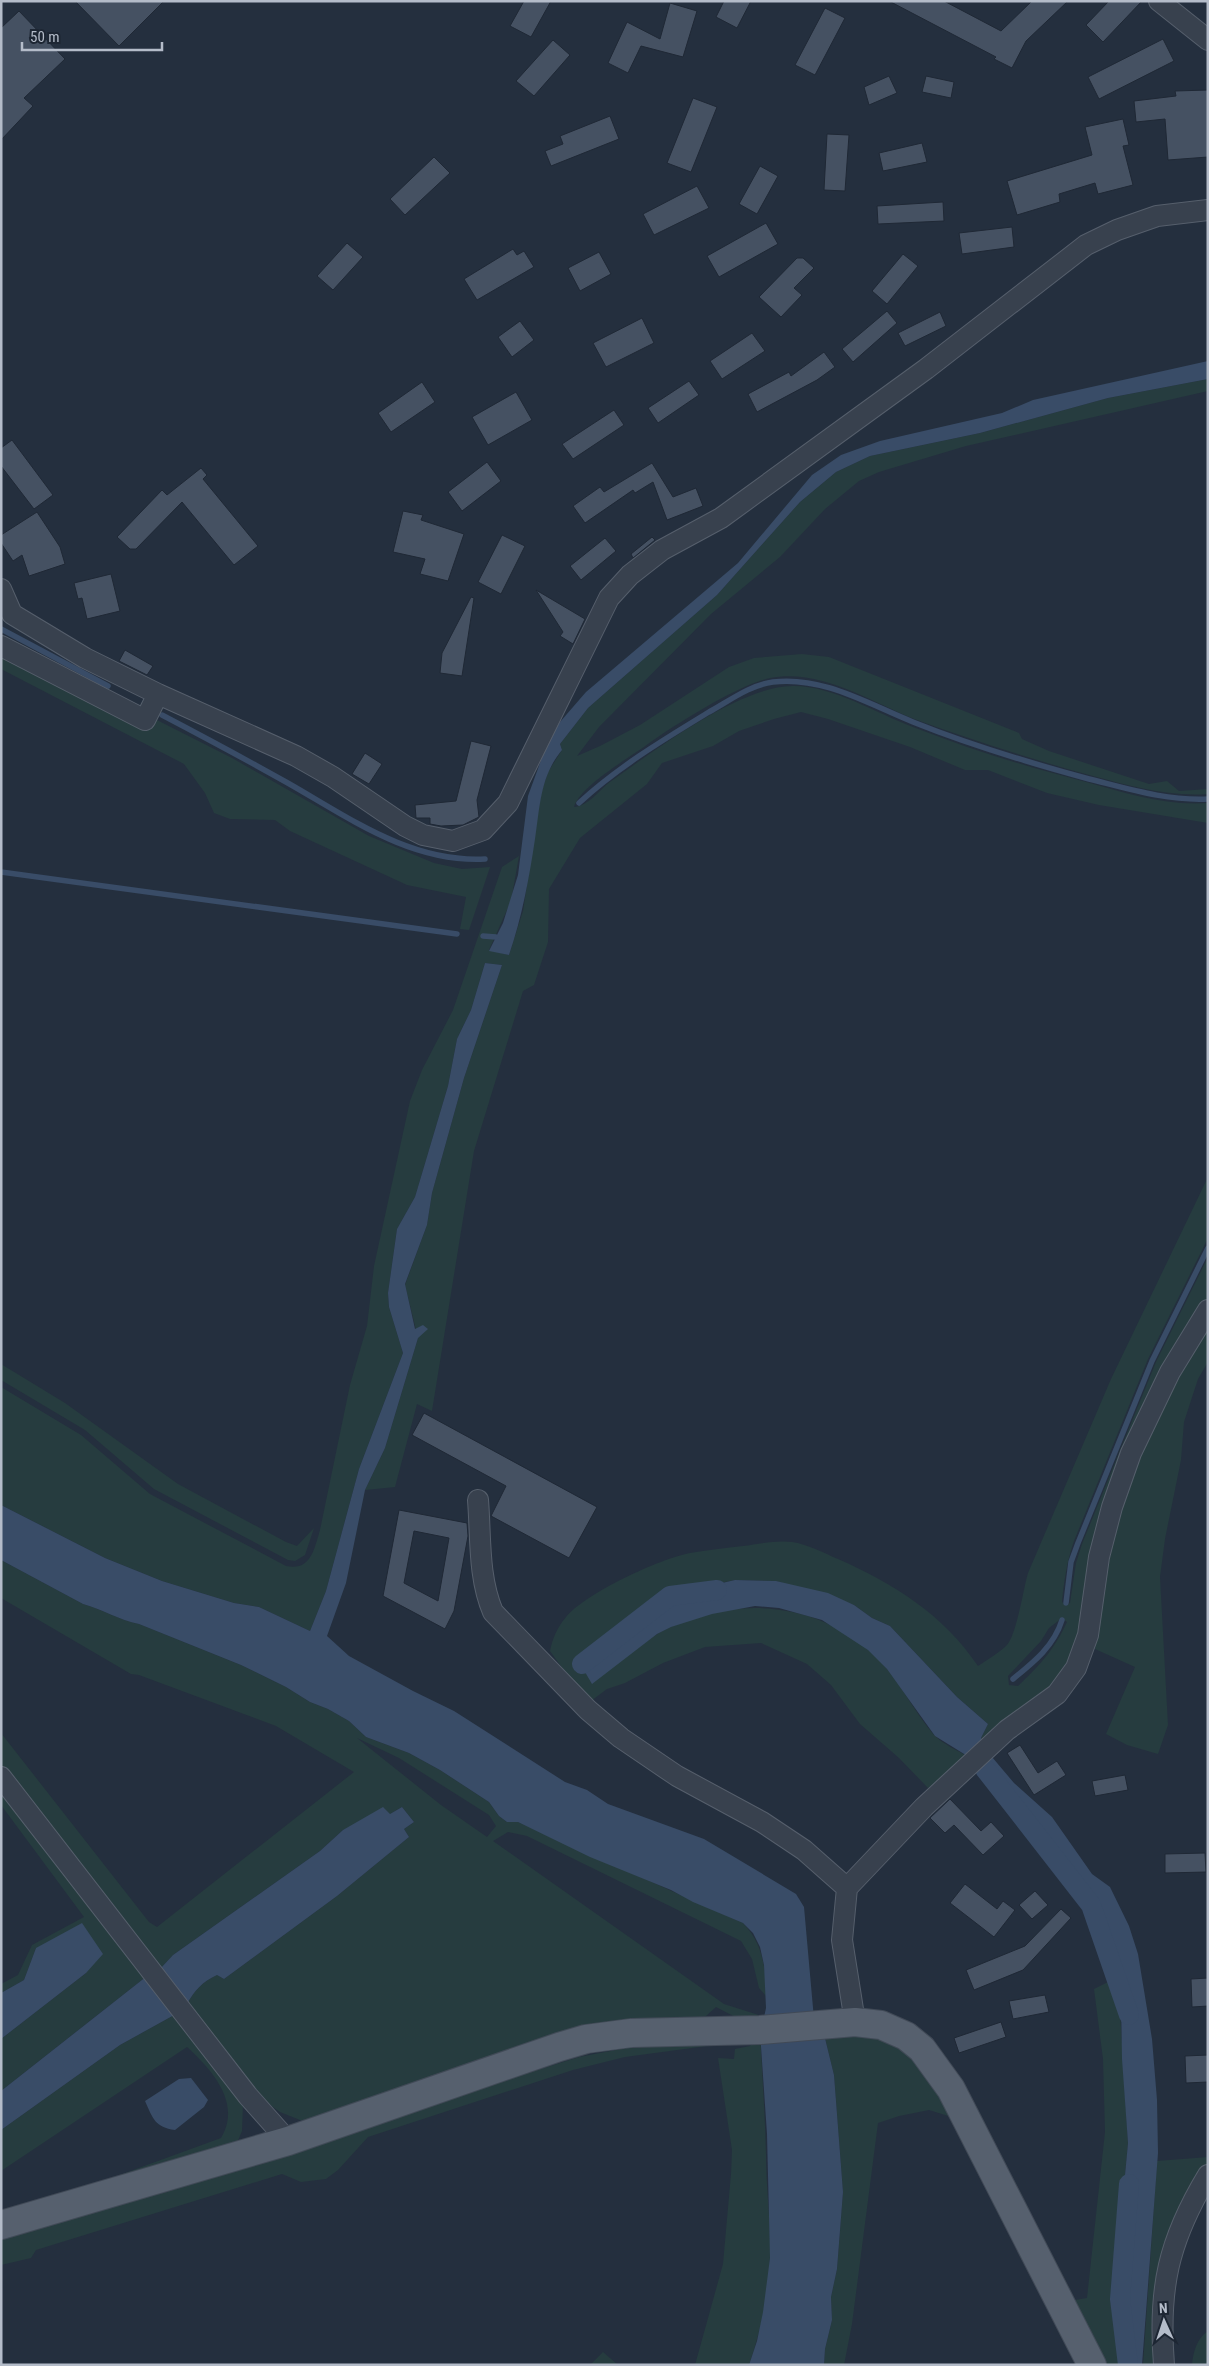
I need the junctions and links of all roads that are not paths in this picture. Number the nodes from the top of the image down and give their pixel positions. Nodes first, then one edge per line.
1 (1159, 1) edge
2 (1208, 40) edge
3 (1208, 210) edge
4 (1, 589) edge
5 (1, 646) edge
6 (158, 694) junction
7 (1208, 1310) edge
8 (478, 1500) dead end
9 (1, 1776) edge
10 (847, 1888) junction
11 (855, 2022) junction
12 (288, 2141) junction
13 (1208, 2175) edge
14 (1, 2225) edge
15 (1092, 2365) edge
16 (1164, 2365) edge

1 - 2 street
3 - 6 street
4 - 6 street
5 - 6 street
7 - 10 street
8 - 10 street
9 - 12 street
10 - 11 street
11 - 12 main road
11 - 15 main road
12 - 14 main road
13 - 16 street

